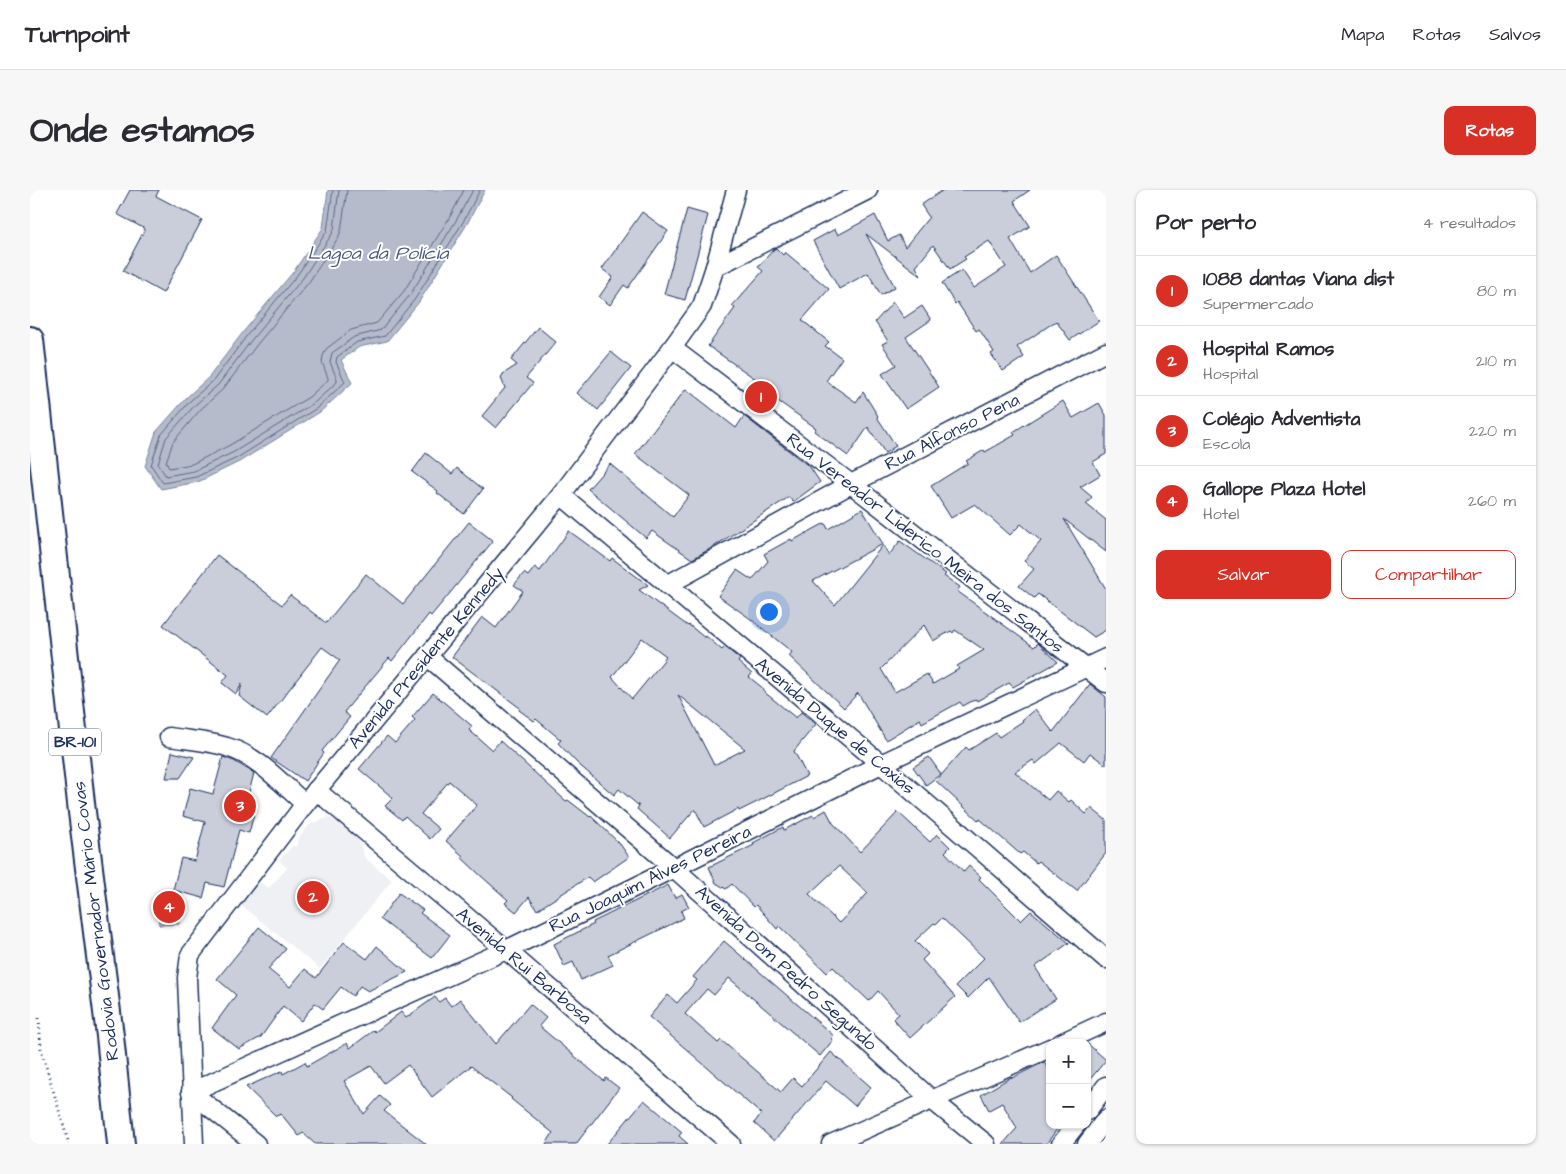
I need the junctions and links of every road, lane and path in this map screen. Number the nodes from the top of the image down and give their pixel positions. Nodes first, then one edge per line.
1 (736, 190) edge
2 (868, 190) edge
3 (715, 267) junction
4 (30, 340) edge
5 (672, 348) junction
6 (1106, 352) edge
7 (851, 484) junction
8 (562, 495) junction
9 (666, 584) junction
10 (427, 656) junction
11 (1106, 658) edge
12 (1086, 668) junction
13 (1106, 683) edge
14 (169, 737) dead end
15 (881, 764) junction
16 (316, 790) junction
17 (305, 804) junction
18 (674, 868) junction
19 (506, 950) junction
20 (1106, 959) edge
21 (38, 1018) dead end
22 (1106, 1022) edge
23 (1069, 1039) edge
24 (1046, 1050) edge
25 (1106, 1086) edge
26 (191, 1092) junction
27 (932, 1100) junction
28 (1091, 1106) edge
29 (1106, 1119) edge
30 (1073, 1129) edge
31 (69, 1144) edge
32 (121, 1144) edge
33 (194, 1144) edge
34 (256, 1144) edge
35 (731, 1144) edge
36 (832, 1144) edge
37 (986, 1144) edge
38 (1062, 1144) edge
39 (1087, 1144) edge

1 - 3 street, Avenida Presidente Kennedy
2 - 3 street
3 - 5 street, Avenida Presidente Kennedy
4 - 32 highway, Rodovia Governador Mário Covas / BR-101
5 - 7 street, Rua Vereador Liderico Meira dos Santos
5 - 8 street, Avenida Presidente Kennedy
6 - 7 street, Rua Alfonso Pena
7 - 9 street, Rua Alfonso Pena
7 - 12 street, Rua Vereador Liderico Meira dos Santos
8 - 9 street, Avenida Duque de Caxias
8 - 10 street, Avenida Presidente Kennedy
9 - 15 street, Avenida Duque de Caxias
10 - 16 street, Avenida Presidente Kennedy
10 - 18 street, Avenida Dom Pedro Segundo
11 - 12 street, Rua Joaquim Alves Pereira
12 - 13 street, Rua Vereador Liderico Meira dos Santos
12 - 15 street, Rua Joaquim Alves Pereira
14 - 17 street
15 - 18 street, Rua Joaquim Alves Pereira
15 - 20 street, Avenida Duque de Caxias
16 - 17 street, Avenida Presidente Kennedy
16 - 19 street, Avenida Rui Barbosa
17 - 26 street, Avenida Presidente Kennedy
18 - 19 street, Rua Joaquim Alves Pereira
18 - 27 street, Avenida Dom Pedro Segundo
19 - 26 street, Rua Joaquim Alves Pereira
19 - 35 street, Avenida Rui Barbosa
21 - 31 path
22 - 23 street
24 - 27 street
25 - 28 street
26 - 33 street, Avenida Presidente Kennedy
26 - 34 street
27 - 36 street
27 - 37 street, Avenida Dom Pedro Segundo
29 - 39 street
30 - 38 street

